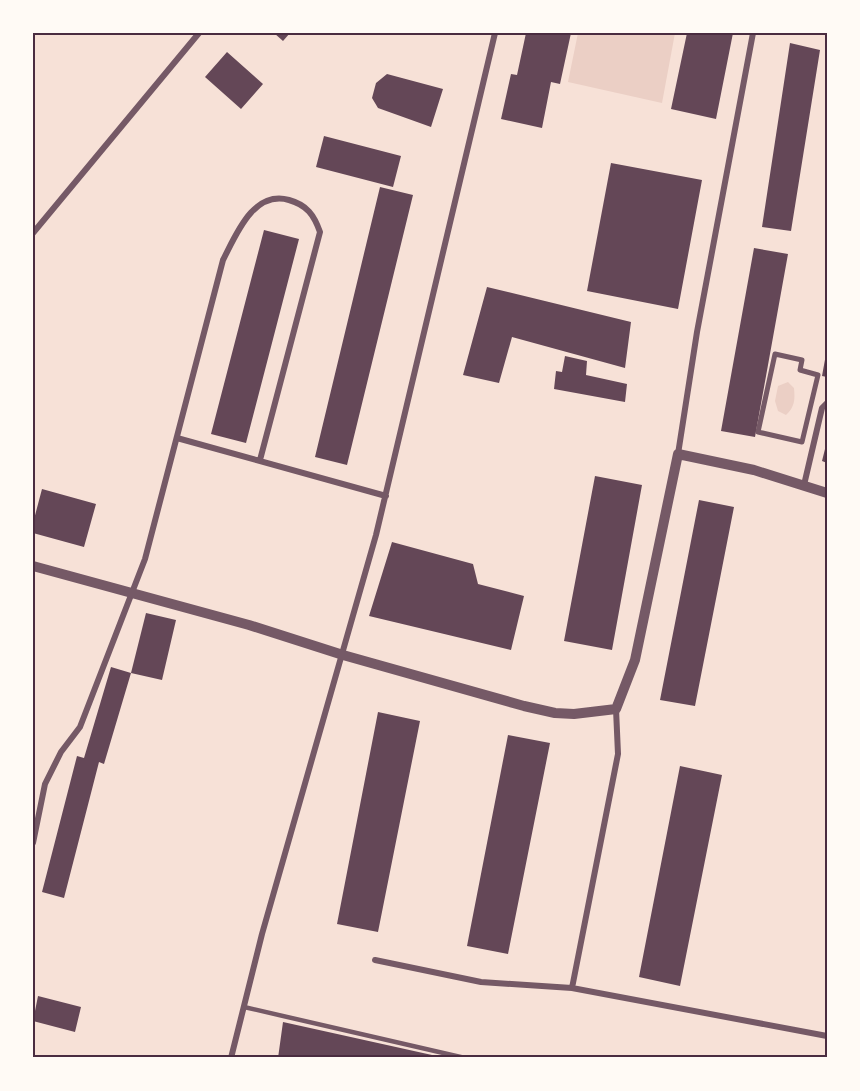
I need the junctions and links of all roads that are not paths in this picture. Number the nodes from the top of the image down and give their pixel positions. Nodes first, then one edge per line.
1 (199, 33) edge
2 (495, 33) edge
3 (753, 33) edge
4 (33, 233) edge
5 (827, 403) edge
6 (177, 438) junction
7 (802, 442) joint
8 (678, 454) junction
9 (260, 460) junction
10 (804, 485) junction
11 (827, 493) edge
12 (386, 496) junction
13 (33, 567) edge
14 (131, 595) junction
15 (343, 655) junction
16 (616, 709) junction
17 (33, 843) edge
18 (375, 960) dead end
19 (572, 988) junction
20 (244, 1007) junction
21 (827, 1036) edge
22 (231, 1058) edge
23 (465, 1058) edge

1 - 4 street
2 - 12 street
3 - 8 street
5 - 10 street
6 - 9 street
6 - 9 street
6 - 14 street
7 - 7 street
8 - 10 street
8 - 16 street
9 - 12 street
10 - 11 street
12 - 15 street
13 - 14 street
14 - 15 street
14 - 17 street
15 - 16 street
15 - 20 street
16 - 19 street
18 - 19 street
19 - 21 street
20 - 22 street
20 - 23 lane

